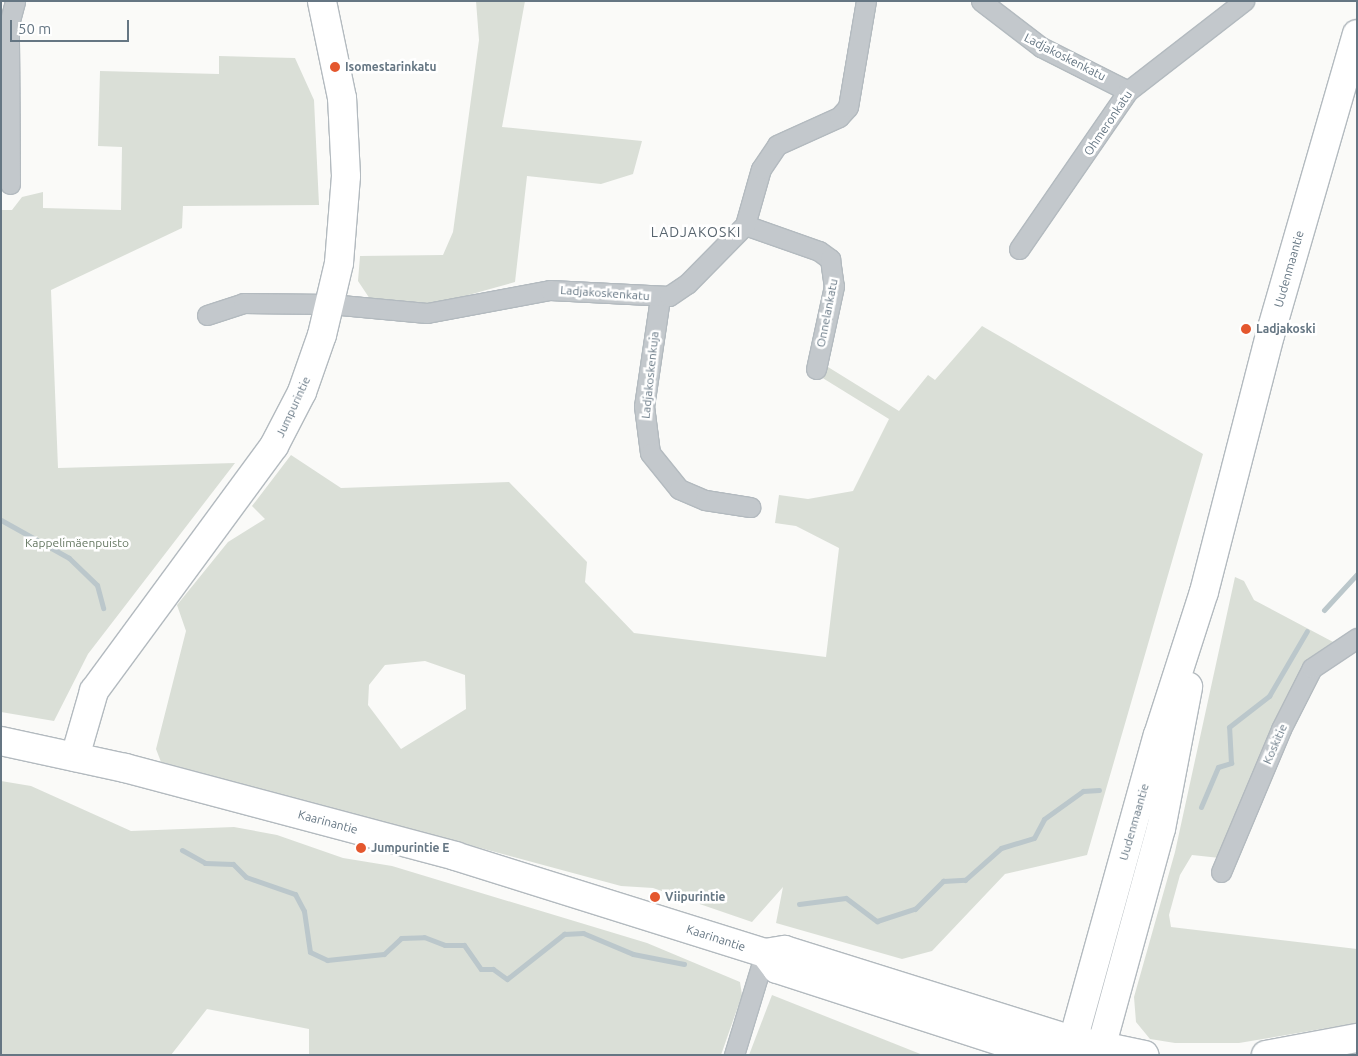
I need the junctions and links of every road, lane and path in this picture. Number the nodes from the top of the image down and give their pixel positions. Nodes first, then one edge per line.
1 (15, 1) edge
2 (322, 1) edge
3 (866, 1) edge
4 (981, 1) edge
5 (1244, 1) edge
6 (1357, 34) edge
7 (1128, 91) junction
8 (10, 184) dead end
9 (746, 225) junction
10 (1019, 249) dead end
11 (660, 298) junction
12 (321, 304) junction
13 (207, 315) dead end
14 (816, 368) dead end
15 (750, 507) dead end
16 (1204, 592) junction
17 (1357, 638) edge
18 (1, 741) edge
19 (75, 757) junction
20 (1221, 872) dead end
21 (765, 953) junction
22 (1357, 1038) edge
23 (1071, 1047) edge
24 (1100, 1051) edge
25 (734, 1055) edge
26 (1043, 1055) edge
27 (1144, 1055) edge
28 (1266, 1055) edge

1 - 8 street
2 - 12 main road, Jumpurintie
3 - 9 street, Ladjakoskenkatu
4 - 7 street, Ladjakoskenkatu
5 - 7 street, Ohmeronkatu
6 - 16 main road, Uudenmaantie
7 - 10 street, Ohmeronkatu
9 - 11 street, Ladjakoskenkatu
9 - 14 street, Onnelankatu
11 - 12 street, Ladjakoskenkatu
11 - 15 street, Ladjakoskenkuja
12 - 13 street, Ladjakoskenkatu
12 - 19 main road, Jumpurintie
16 - 23 main road, Uudenmaantie
16 - 24 main road, Uudenmaantie
17 - 20 street, Koskitie
18 - 19 main road, Kaarinantie
19 - 21 main road, Kaarinantie
21 - 23 main road, Kaarinantie
21 - 25 street
21 - 26 main road, Kaarinantie
22 - 28 main road
23 - 24 main road, Kaarinantie
24 - 27 main road, Kaarinantie

